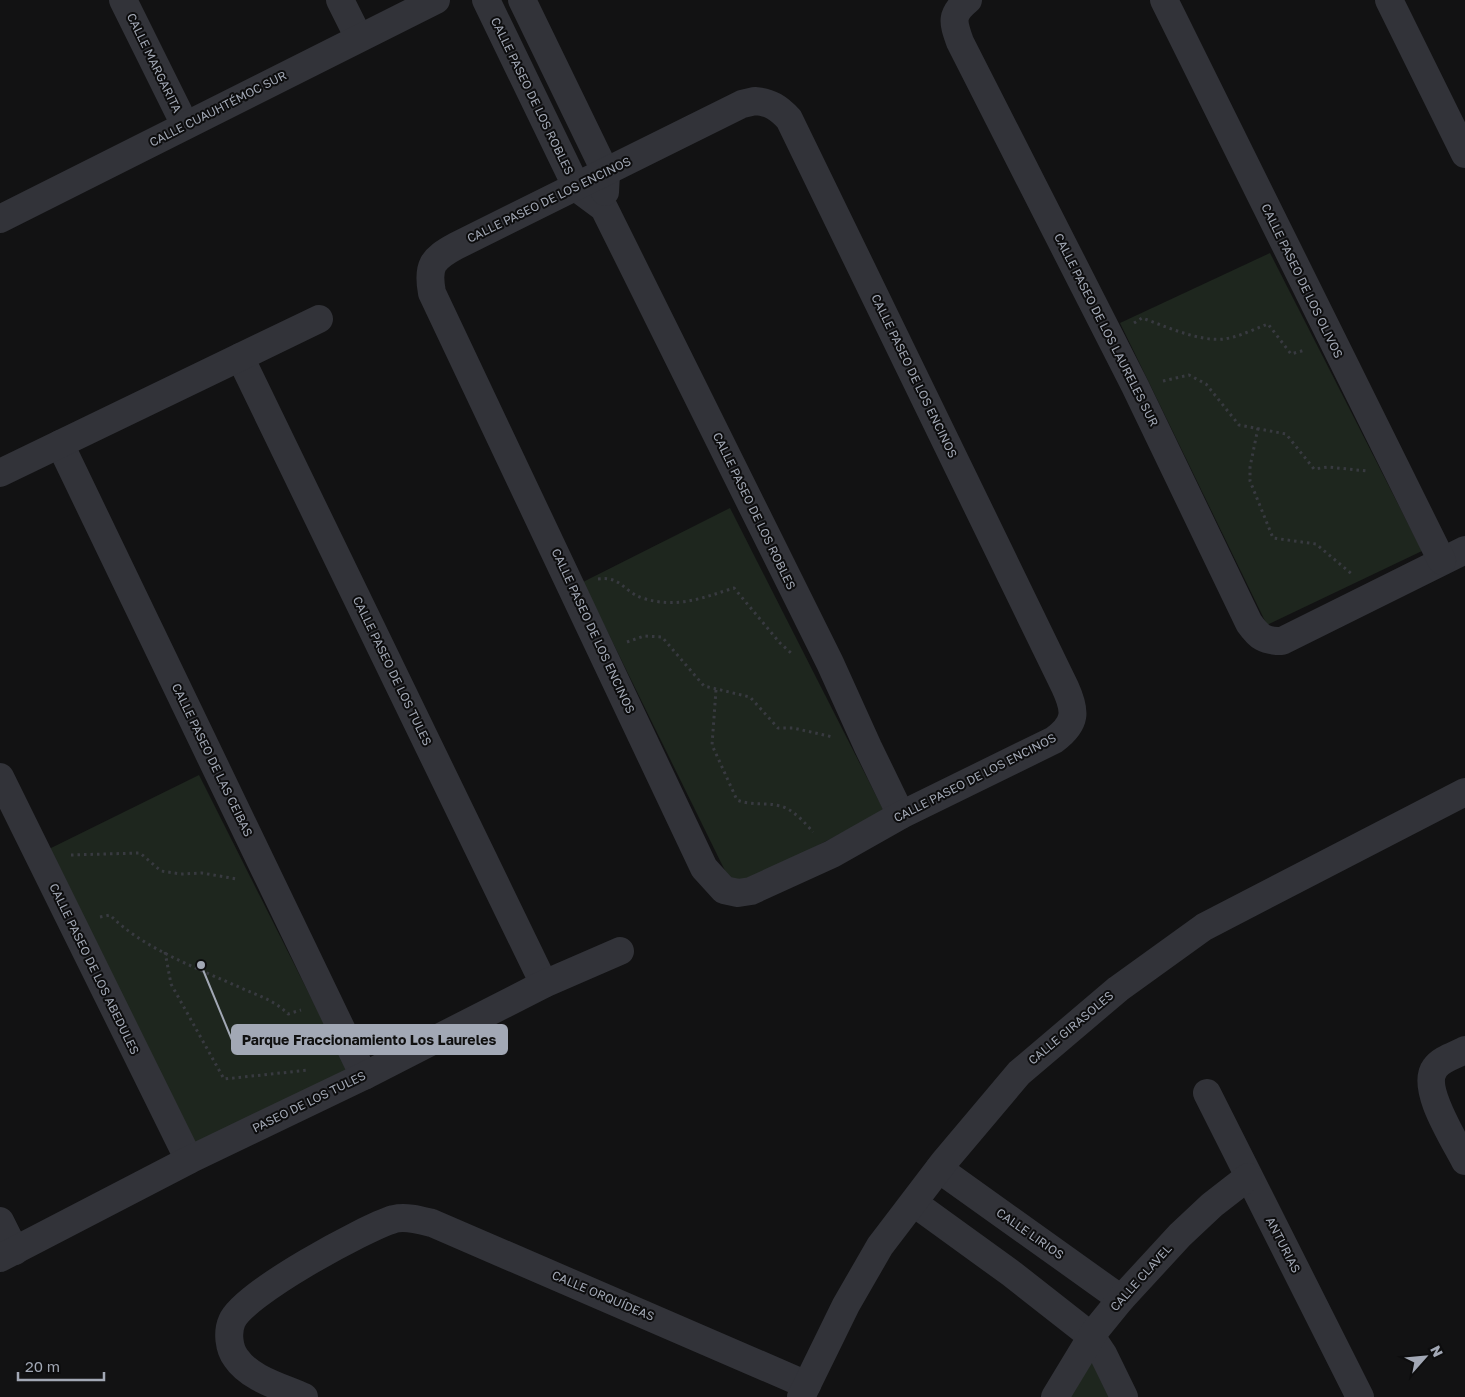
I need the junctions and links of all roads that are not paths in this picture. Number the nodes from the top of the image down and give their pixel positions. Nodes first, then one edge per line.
1 (123, 0) edge
2 (340, 0) edge
3 (436, 0) edge
4 (486, 0) edge
5 (522, 0) edge
6 (1164, 0) edge
7 (1388, 0) edge
8 (961, 9) edge
9 (359, 38) junction
10 (185, 125) junction
11 (1465, 154) edge
12 (606, 173) junction
13 (577, 188) junction
14 (604, 208) junction
15 (1, 215) edge
16 (319, 319) dead end
17 (240, 357) junction
18 (60, 444) junction
19 (0, 474) edge
20 (1453, 555) edge
21 (0, 777) edge
22 (1465, 792) edge
23 (902, 815) junction
24 (620, 951) dead end
25 (544, 984) junction
26 (1465, 1050) edge
27 (364, 1076) junction
28 (1207, 1093) dead end
29 (190, 1160) junction
30 (1465, 1161) edge
31 (939, 1169) junction
32 (1248, 1177) junction
33 (914, 1203) junction
34 (0, 1222) edge
35 (7, 1255) edge
36 (1121, 1299) junction
37 (1091, 1336) junction
38 (804, 1391) edge
39 (304, 1397) edge
40 (1055, 1397) edge
41 (1124, 1397) edge
42 (1360, 1397) edge

1 - 10 street, CALLE MARGARITA
2 - 9 street
3 - 9 street, CALLE CUAUHTÉMOC SUR
4 - 13 street, CALLE PASEO DE LOS ROBLES
5 - 12 street, CALLE PASEO DE LOS ROBLES
6 - 20 street, CALLE PASEO DE LOS OLIVOS
7 - 11 street
8 - 20 street, CALLE PASEO DE LOS LAURELES SUR
9 - 10 street, CALLE CUAUHTÉMOC SUR
10 - 15 street, CALLE CUAUHTÉMOC SUR
12 - 13 street, CALLE PASEO DE LOS ENCINOS
12 - 14 street, CALLE PASEO DE LOS ROBLES
12 - 23 street, CALLE PASEO DE LOS ENCINOS
13 - 14 street, CALLE PASEO DE LOS ROBLES
13 - 23 street, CALLE PASEO DE LOS ENCINOS
14 - 23 street, CALLE PASEO DE LOS ROBLES
16 - 17 street
17 - 18 street
17 - 25 street, CALLE PASEO DE LOS TULES
18 - 19 street
18 - 27 street, CALLE PASEO DE LAS CEIBAS
21 - 29 street, CALLE PASEO DE LOS ABEDULES
22 - 31 street, CALLE GIRASOLES
24 - 25 street, PASEO DE LOS TULES
25 - 27 street, PASEO DE LOS TULES
26 - 30 street
27 - 29 street, PASEO DE LOS TULES
28 - 32 street, ANTURIAS
29 - 35 street, PASEO DE LOS TULES
31 - 33 street, CALLE GIRASOLES
31 - 36 street, CALLE LIRIOS
32 - 36 street, CALLE CLAVEL
32 - 42 street, ANTURIAS
33 - 37 street
33 - 38 street, CALLE GIRASOLES
34 - 35 street
36 - 37 street, CALLE CLAVEL
37 - 40 street, CALLE CLAVEL
37 - 41 street
38 - 39 street, CALLE ORQUÍDEAS

